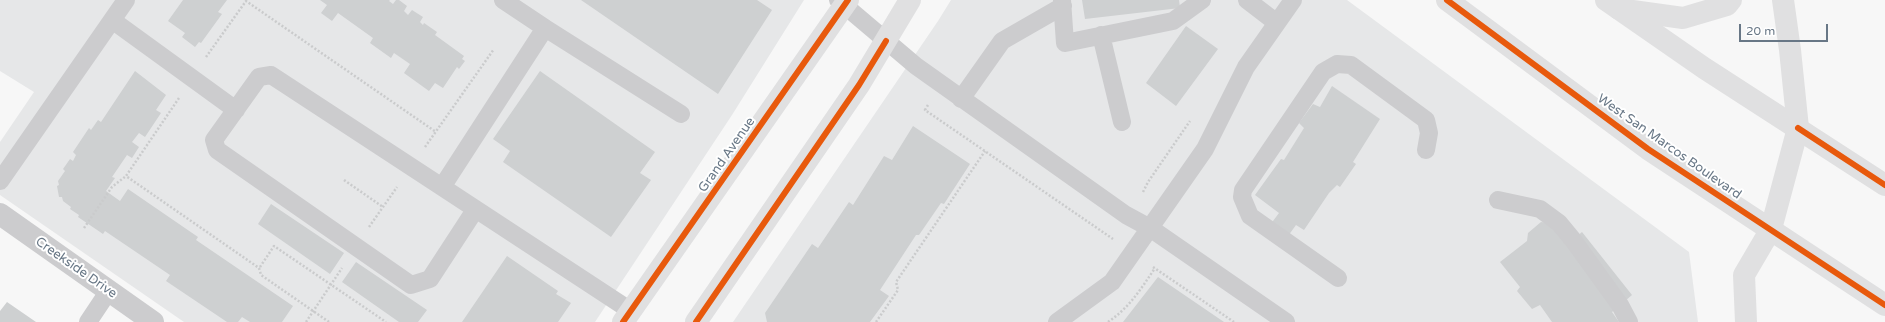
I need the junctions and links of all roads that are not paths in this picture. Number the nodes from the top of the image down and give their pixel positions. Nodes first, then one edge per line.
1 (126, 0) edge
2 (503, 0) edge
3 (910, 0) edge
4 (1202, 0) edge
5 (1247, 0) edge
6 (1292, 0) edge
7 (1447, 0) edge
8 (1731, 0) edge
9 (1783, 0) edge
10 (843, 2) edge
11 (1062, 3) edge
12 (1612, 4) edge
13 (112, 20) junction
14 (1277, 23) junction
15 (545, 28) junction
16 (1101, 36) junction
17 (886, 41) junction
18 (961, 99) junction
19 (236, 110) junction
20 (681, 114) dead end
21 (1122, 122) dead end
22 (1798, 128) junction
23 (1426, 150) dead end
24 (0, 181) edge
25 (1885, 185) edge
26 (442, 187) junction
27 (1498, 200) dead end
28 (475, 210) junction
29 (0, 214) edge
30 (1150, 228) junction
31 (1771, 229) junction
32 (1338, 278) dead end
33 (108, 292) junction
34 (1885, 305) edge
35 (627, 317) edge
36 (88, 322) edge
37 (153, 322) edge
38 (696, 322) edge
39 (1057, 322) edge
40 (1286, 322) edge
41 (1629, 322) edge
42 (1746, 322) edge

1 - 13 lane
2 - 15 lane
3 - 17 main road
4 - 16 lane
5 - 14 lane
6 - 14 lane
7 - 31 main road, West San Marcos Boulevard
8 - 12 main road
9 - 22 main road
10 - 17 lane
10 - 35 main road, Grand Avenue
11 - 16 lane
11 - 18 lane
12 - 22 main road
13 - 19 lane
13 - 24 lane
14 - 30 lane
15 - 20 lane
15 - 26 lane
16 - 21 lane
17 - 18 lane
17 - 38 main road
18 - 30 lane
19 - 26 lane
19 - 28 lane
22 - 25 main road
22 - 31 main road
23 - 32 lane
26 - 28 lane
27 - 41 lane
28 - 35 lane
29 - 33 street, Creekside Drive
30 - 39 lane
30 - 40 lane
31 - 34 main road, West San Marcos Boulevard
31 - 42 main road
33 - 36 lane
33 - 37 street, Creekside Drive

